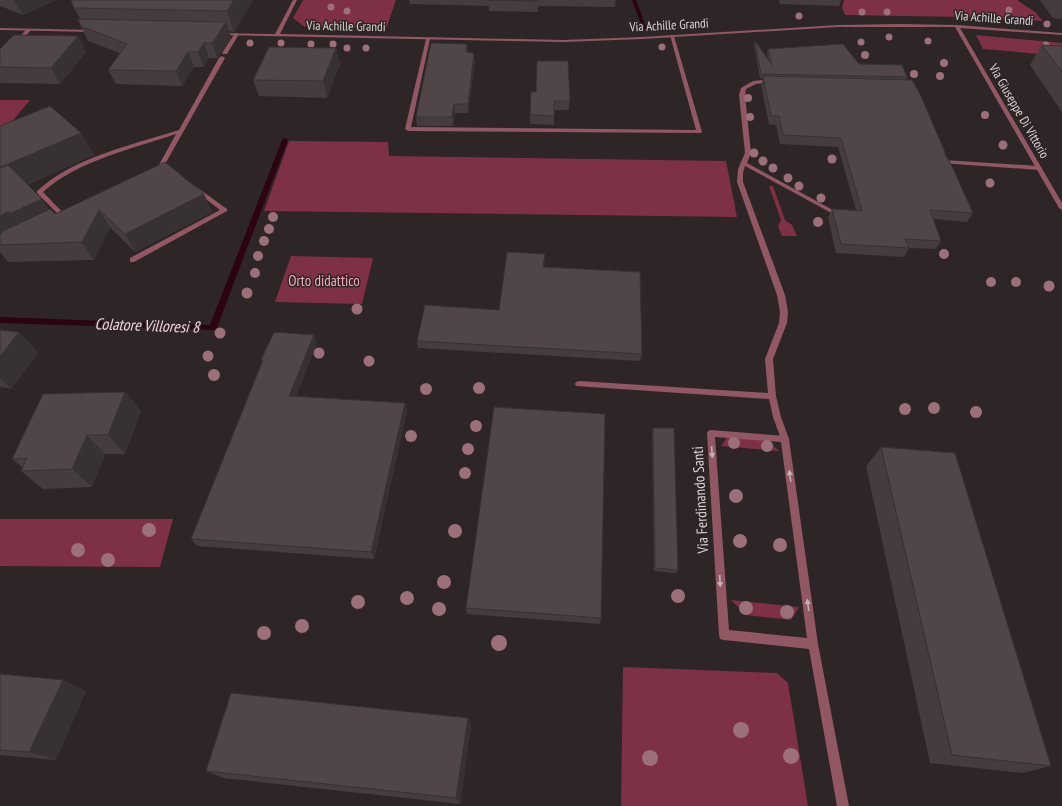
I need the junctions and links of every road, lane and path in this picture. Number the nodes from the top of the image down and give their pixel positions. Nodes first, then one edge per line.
1 (295, 0) edge
2 (957, 26) junction
3 (0, 29) edge
4 (29, 30) junction
5 (100, 31) edge
6 (214, 34) edge
7 (237, 34) junction
8 (1062, 34) edge
9 (277, 35) junction
10 (672, 36) junction
11 (428, 39) junction
12 (13, 46) edge
13 (778, 81) edge
14 (181, 131) junction
15 (943, 162) edge
16 (743, 163) junction
17 (163, 164) junction
18 (169, 168) edge
19 (1039, 168) junction
20 (153, 180) edge
21 (188, 182) edge
22 (1062, 208) edge
23 (839, 215) edge
24 (75, 218) edge
25 (68, 221) junction
26 (61, 224) edge
27 (132, 260) dead end
28 (579, 384) dead end
29 (772, 396) junction
30 (785, 439) junction
31 (813, 644) junction
32 (843, 806) edge

1 - 9 street
2 - 8 street, Via Achille Grandi
2 - 10 street, Via Achille Grandi
2 - 19 street, Via Giuseppe Di Vittorio
3 - 4 street
4 - 5 street
4 - 12 street
6 - 7 street, Via Achille Grandi
7 - 9 street, Via Achille Grandi
7 - 14 street
9 - 11 street, Via Achille Grandi
10 - 11 street, Via Achille Grandi
10 - 11 street
13 - 16 street
14 - 17 street
14 - 25 street
15 - 19 street
16 - 23 street
16 - 29 street
17 - 18 street
17 - 20 street
19 - 22 street, Via Giuseppe Di Vittorio
21 - 27 street
24 - 25 street
25 - 26 street
28 - 29 street
29 - 30 street
31 -> 30 street
30 -> 31 street, Via Ferdinando Santi
31 - 32 street

